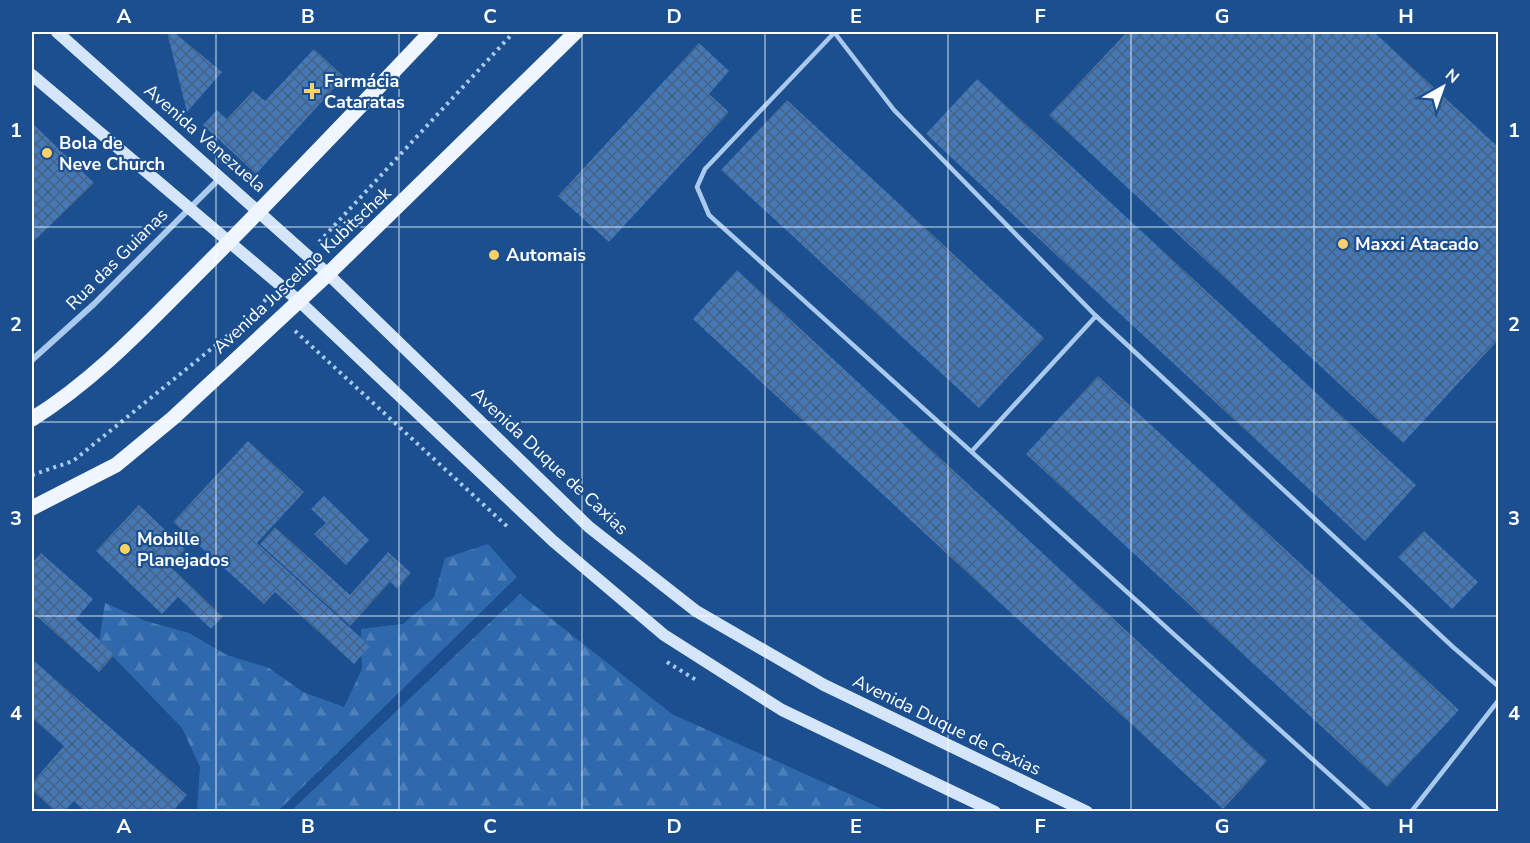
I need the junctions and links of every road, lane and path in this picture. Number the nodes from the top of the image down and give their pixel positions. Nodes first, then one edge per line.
1 (57, 32) edge
2 (431, 32) edge
3 (576, 32) edge
4 (834, 32) edge
5 (32, 75) edge
6 (221, 177) junction
7 (190, 208) junction
8 (261, 212) junction
9 (229, 242) junction
10 (328, 274) junction
11 (300, 301) junction
12 (1095, 316) junction
13 (32, 360) edge
14 (32, 419) edge
15 (972, 451) junction
16 (32, 508) edge
17 (1498, 686) edge
18 (1498, 700) edge
19 (995, 812) edge
20 (1087, 812) edge
21 (1371, 812) edge
22 (1411, 812) edge

1 - 6 main road, Avenida Venezuela
2 - 8 main road
3 - 10 main road, Avenida Juscelino Kubitschek
4 - 12 lane
4 - 15 lane
5 - 7 main road
6 - 7 street, Rua das Guianas
6 - 8 main road, Avenida Venezuela
7 - 9 main road
7 - 13 street, Rua das Guianas
8 - 9 main road
8 - 10 main road, Avenida Venezuela
9 - 11 main road
9 - 14 main road
10 - 11 main road, Avenida Juscelino Kubitschek
10 - 20 main road, Avenida Duque de Caxias
11 - 16 main road, Avenida Juscelino Kubitschek
11 - 19 main road
12 - 15 lane
12 - 17 lane
15 - 21 lane
18 - 22 lane

